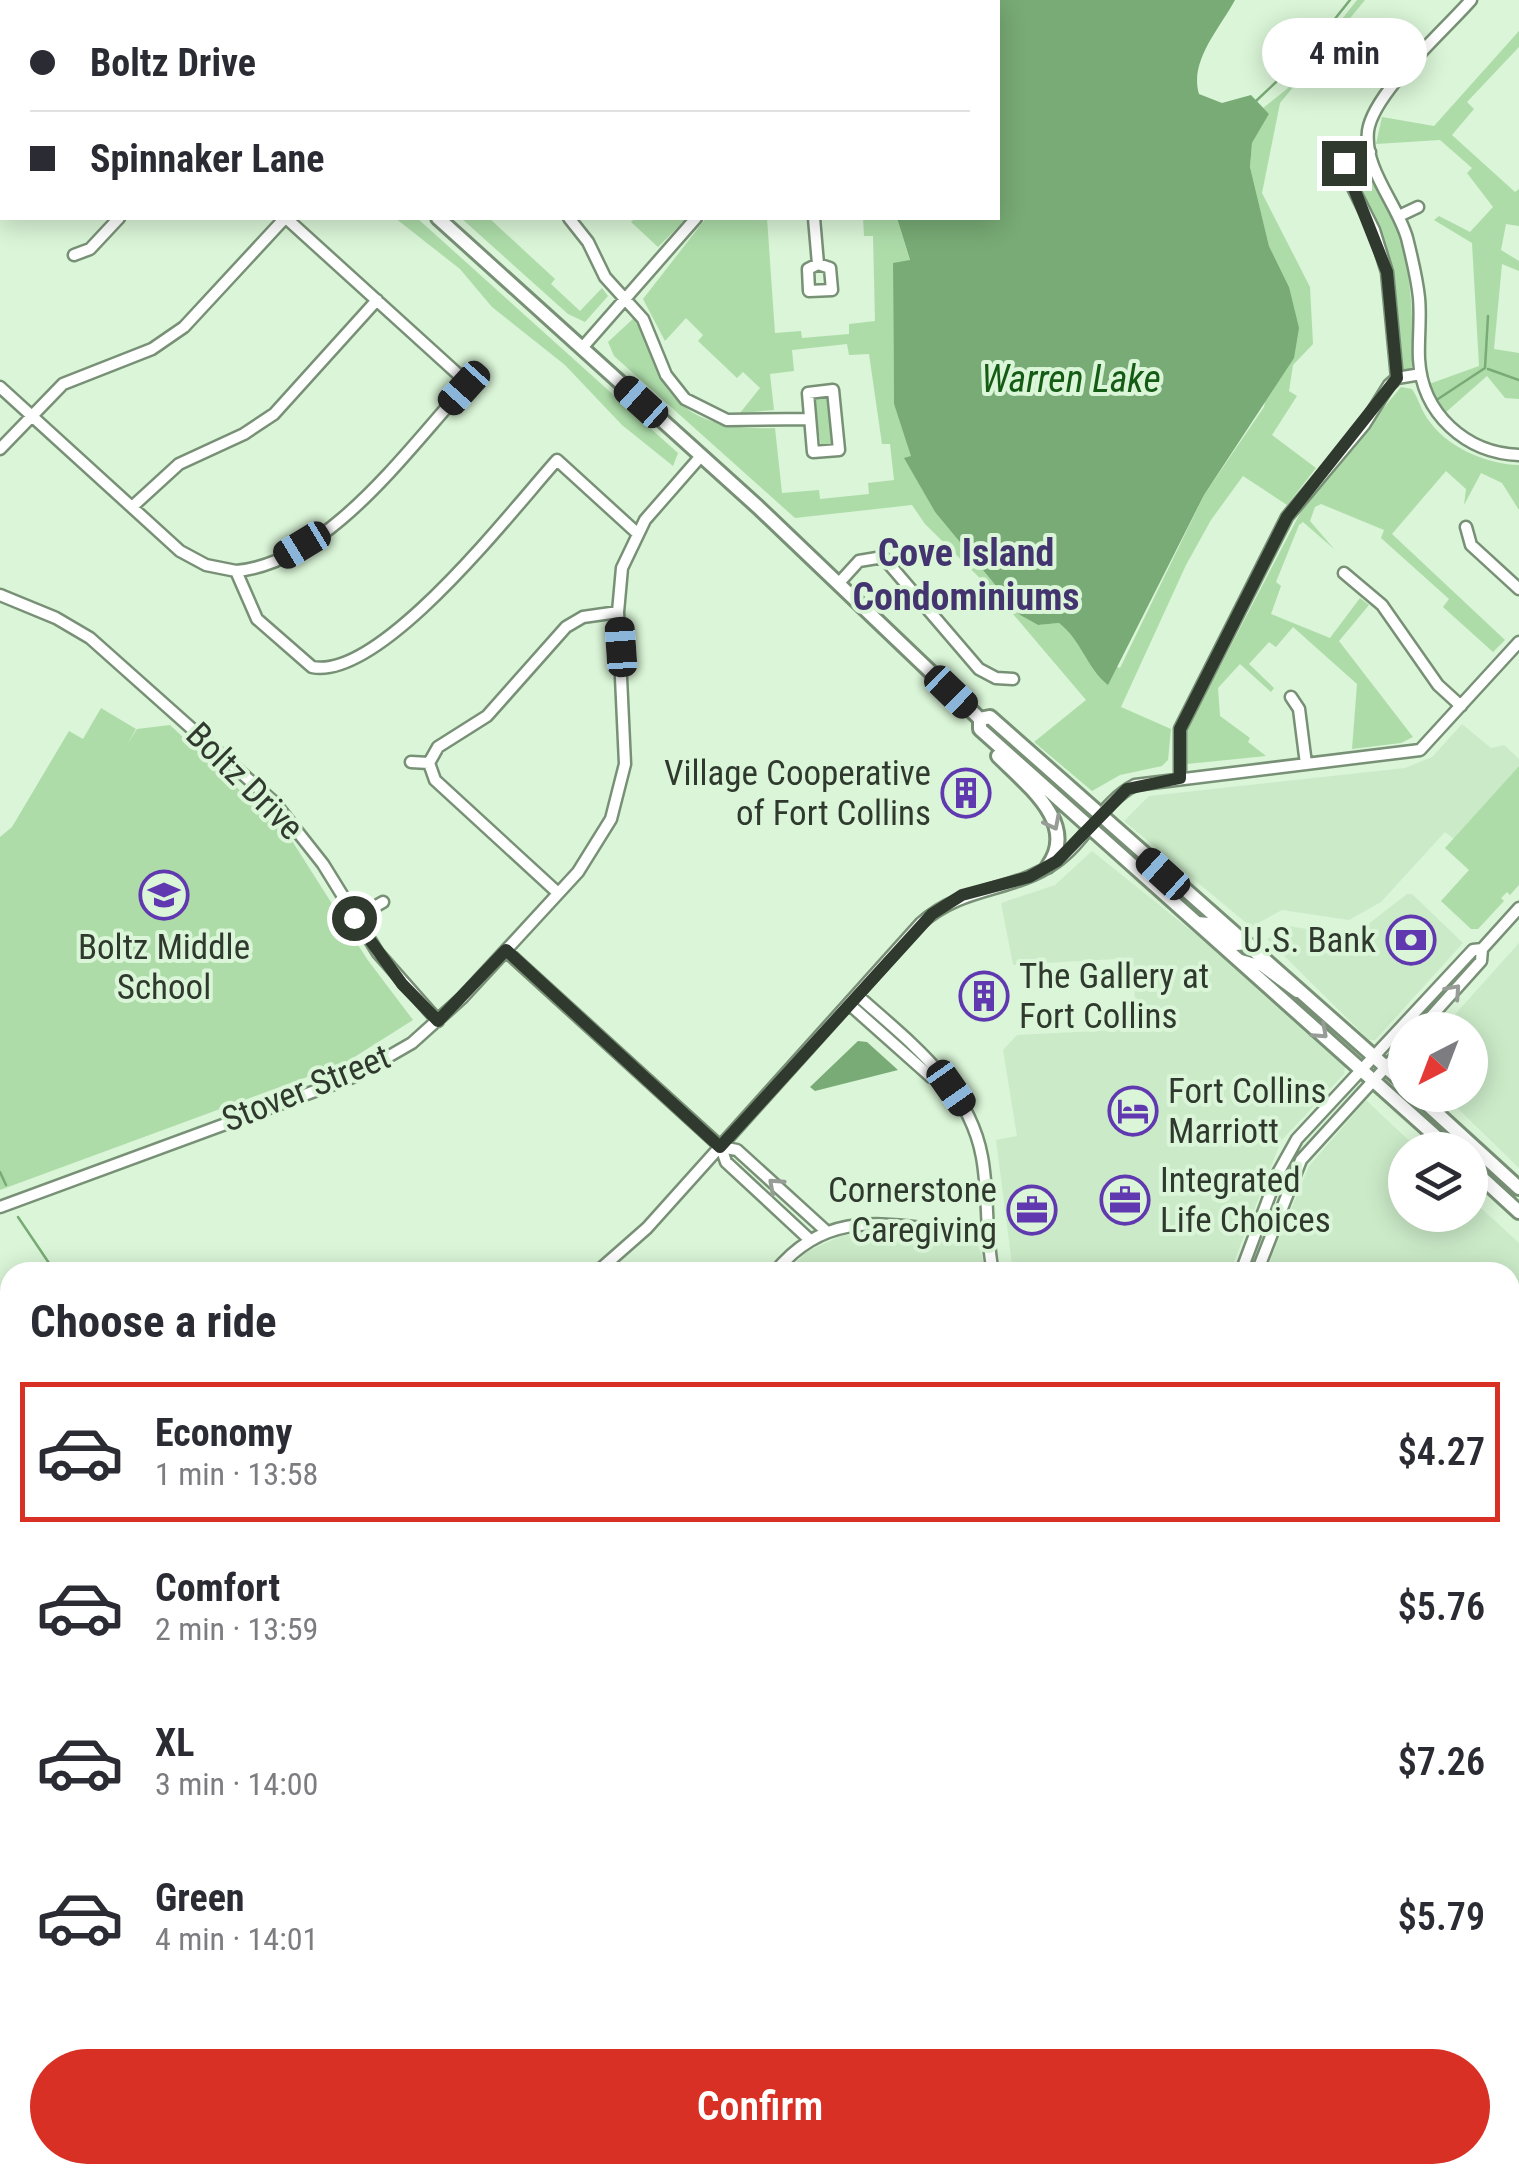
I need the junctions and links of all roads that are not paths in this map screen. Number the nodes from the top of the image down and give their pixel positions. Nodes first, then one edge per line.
1 (1472, 0) edge
2 (1370, 152) junction
3 (1418, 207) dead end
4 (1399, 216) junction
5 (117, 220) edge
6 (284, 220) edge
7 (288, 220) edge
8 (440, 220) edge
9 (571, 220) edge
10 (694, 220) edge
11 (814, 220) edge
12 (74, 256) dead end
13 (818, 264) dead end
14 (625, 298) junction
15 (377, 300) junction
16 (582, 348) junction
17 (1421, 374) junction
18 (1397, 378) junction
19 (0, 388) edge
20 (31, 416) junction
21 (810, 419) junction
22 (0, 450) edge
23 (701, 456) junction
24 (1519, 456) edge
25 (132, 507) junction
26 (1466, 526) dead end
27 (637, 533) junction
28 (236, 570) junction
29 (1344, 574) dead end
30 (838, 584) junction
31 (1519, 589) edge
32 (0, 596) edge
33 (618, 612) junction
34 (1519, 642) edge
35 (1012, 679) dead end
36 (1291, 697) dead end
37 (1461, 706) junction
38 (981, 725) junction
39 (411, 762) dead end
40 (429, 763) junction
41 (1306, 764) junction
42 (1180, 778) junction
43 (1100, 817) junction
44 (1090, 829) junction
45 (1048, 866) junction
46 (558, 893) junction
47 (383, 902) dead end
48 (1519, 908) edge
49 (354, 918) junction
50 (1196, 922) junction
51 (1250, 944) junction
52 (1482, 949) junction
53 (506, 950) junction
54 (1240, 960) junction
55 (857, 995) junction
56 (1307, 996) junction
57 (849, 1004) junction
58 (1435, 1012) edge
59 (438, 1021) junction
60 (1374, 1056) junction
61 (1386, 1067) joint
62 (1361, 1068) junction
63 (942, 1078) junction
64 (1373, 1079) junction
65 (1436, 1112) edge
66 (1431, 1132) edge
67 (720, 1147) junction
68 (1488, 1183) edge
69 (1493, 1188) junction
70 (1519, 1188) edge
71 (1519, 1200) edge
72 (0, 1207) edge
73 (1519, 1212) edge
74 (826, 1231) junction
75 (987, 1234) junction
76 (810, 1240) junction
77 (608, 1262) edge
78 (786, 1262) edge
79 (991, 1262) edge
80 (1245, 1262) edge
81 (1261, 1262) edge

1 - 2 street
2 - 4 street
2 - 18 street
3 - 4 street
4 - 17 street
5 - 12 street
6 - 20 street
7 - 15 street
8 - 16 main road
9 - 14 street
10 - 14 street
11 - 13 street
14 - 16 street
14 - 21 street
15 - 25 street
15 - 28 street
16 - 23 main road
17 - 18 street
17 - 24 street
18 - 42 street
19 - 20 street
20 - 22 street
20 - 25 street
21 - 21 street
23 - 27 street, Stover Street
23 - 30 main road
25 - 28 street
26 - 31 street
27 - 28 street
27 - 33 street, Stover Street
29 - 37 street
30 - 35 street
30 - 38 main road
32 - 49 street, Boltz Drive
33 - 40 street
33 - 46 street, Stover Street
34 - 37 street
36 - 41 street
37 - 41 street
38 - 43 main road
38 - 44 main road
38 -> 45 main road
39 - 40 street
40 - 46 street
41 - 42 street
42 - 43 street
43 - 44 street
43 - 51 main road
44 - 45 street
44 - 50 main road
45 - 55 street
46 - 53 street, Stover Street
47 - 49 street
48 - 52 street
49 - 59 street, Boltz Drive
50 - 51 street
50 - 54 main road
51 - 56 main road
58 -> 52 street
52 - 60 street
53 - 59 street, Stover Street
53 - 67 street
54 - 56 street
54 -> 62 main road
55 - 57 street
55 - 63 street
56 - 60 main road
57 - 63 street
57 - 67 street
59 - 72 street, Stover Street
60 - 61 main road
60 - 62 street
61 - 64 street
62 - 64 main road
62 - 80 street
63 - 75 street
64 - 66 main road
64 - 81 street
65 - 70 main road
74 -> 67 street
67 - 76 street
67 - 77 street
68 - 69 main road
69 - 71 street
69 - 73 main road
74 - 75 street
74 - 76 street
75 - 79 street
76 - 78 street

